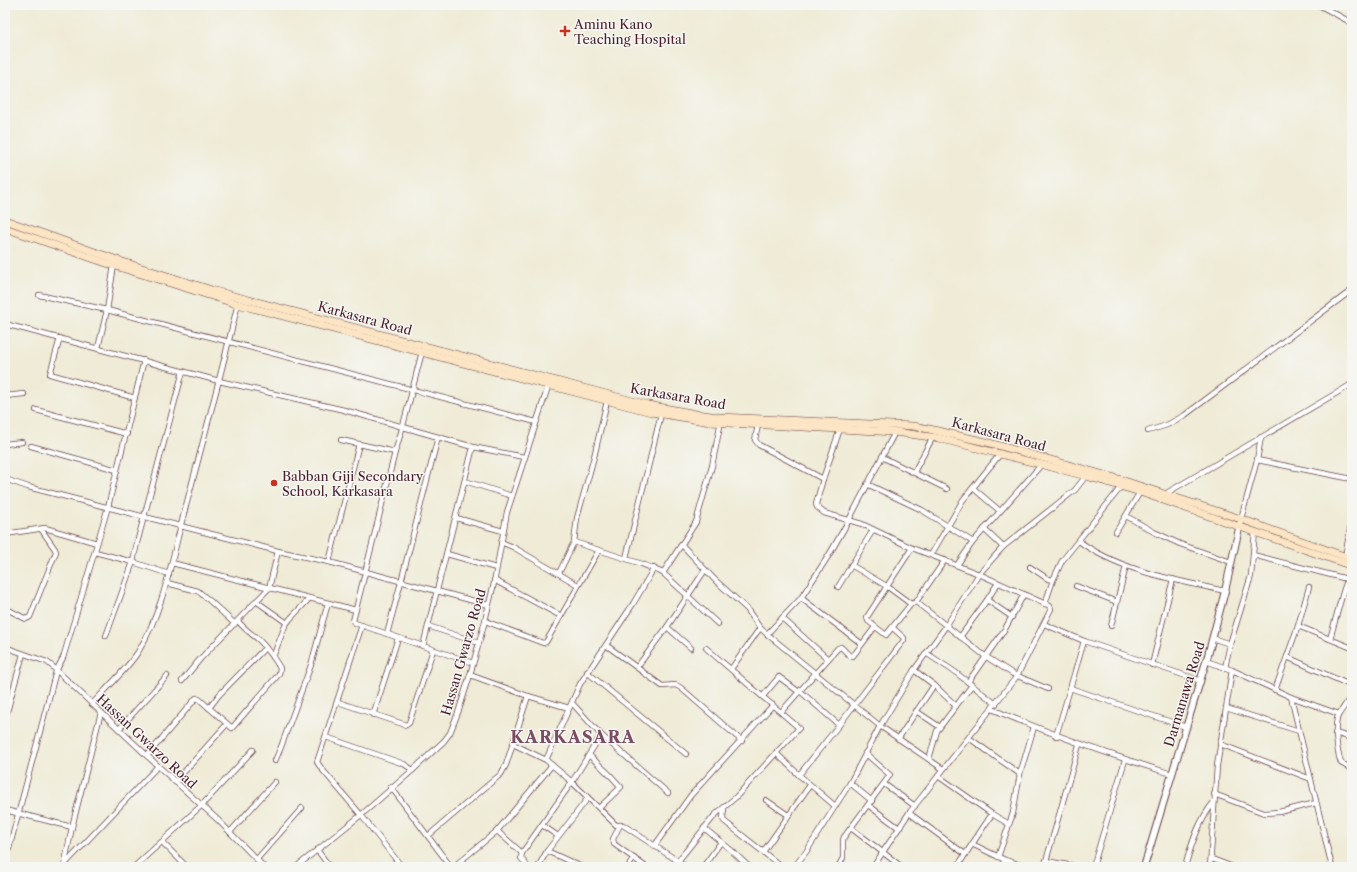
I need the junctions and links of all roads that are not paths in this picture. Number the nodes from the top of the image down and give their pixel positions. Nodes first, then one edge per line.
1 (1319, 5) edge
2 (1352, 23) edge
3 (5, 220) edge
4 (5, 228) edge
5 (115, 262) junction
6 (1352, 290) edge
7 (39, 295) dead end
8 (238, 301) junction
9 (106, 310) junction
10 (5, 324) edge
11 (60, 338) junction
12 (229, 342) junction
13 (98, 348) junction
14 (422, 352) junction
15 (144, 360) junction
16 (183, 371) junction
17 (220, 381) junction
18 (550, 382) junction
19 (1352, 384) edge
20 (411, 390) junction
21 (24, 394) dead end
22 (5, 396) edge
23 (135, 398) junction
24 (607, 401) junction
25 (36, 410) dead end
26 (661, 414) junction
27 (722, 420) junction
28 (536, 422) junction
29 (758, 425) junction
30 (403, 426) junction
31 (841, 426) junction
32 (863, 427) junction
33 (895, 432) junction
34 (1148, 432) dead end
35 (127, 434) junction
36 (438, 437) junction
37 (933, 437) junction
38 (1261, 437) junction
39 (341, 440) dead end
40 (22, 442) dead end
41 (5, 444) edge
42 (359, 444) junction
43 (31, 446) dead end
44 (473, 447) junction
45 (395, 452) junction
46 (1001, 453) junction
47 (882, 456) junction
48 (524, 458) junction
49 (1257, 460) junction
50 (1042, 464) junction
51 (117, 470) junction
52 (914, 472) junction
53 (1086, 476) junction
54 (5, 479) edge
55 (823, 479) junction
56 (1352, 479) edge
57 (465, 481) junction
58 (867, 484) junction
59 (1121, 486) junction
60 (973, 488) junction
61 (947, 489) dead end
62 (1140, 492) junction
63 (1165, 494) junction
64 (512, 496) junction
65 (108, 507) junction
66 (1000, 511) junction
67 (1126, 516) junction
68 (144, 517) junction
69 (456, 518) junction
70 (1352, 519) edge
71 (849, 520) junction
72 (1240, 523) junction
73 (180, 526) junction
74 (947, 526) junction
75 (41, 529) junction
76 (984, 529) junction
77 (873, 530) junction
78 (503, 531) junction
79 (1116, 532) dead end
80 (1255, 532) junction
81 (5, 534) edge
82 (1079, 540) junction
83 (501, 542) junction
84 (574, 542) junction
85 (973, 542) junction
86 (97, 543) junction
87 (682, 545) junction
88 (1003, 547) junction
89 (912, 548) junction
90 (599, 550) junction
91 (278, 551) junction
92 (95, 552) junction
93 (447, 554) junction
94 (931, 554) junction
95 (1253, 555) junction
96 (626, 558) junction
97 (1349, 558) edge
98 (945, 560) junction
99 (133, 562) junction
100 (329, 562) junction
101 (1231, 562) junction
102 (172, 563) junction
103 (851, 565) junction
104 (957, 565) junction
105 (1126, 566) junction
106 (1352, 566) edge
107 (1030, 567) dead end
108 (496, 568) junction
109 (654, 568) junction
110 (705, 570) junction
111 (663, 572) junction
112 (365, 573) junction
113 (559, 573) junction
114 (169, 574) junction
115 (978, 574) junction
116 (1173, 579) junction
117 (1347, 579) junction
118 (494, 580) junction
119 (1053, 580) junction
120 (402, 582) junction
121 (167, 583) junction
122 (998, 583) junction
123 (578, 585) junction
124 (1076, 586) dead end
125 (838, 587) dead end
126 (888, 587) junction
127 (1309, 587) dead end
128 (269, 588) junction
129 (1225, 591) junction
130 (438, 592) junction
131 (1024, 594) junction
132 (688, 595) junction
133 (801, 598) junction
134 (309, 599) junction
135 (988, 600) junction
136 (256, 601) junction
137 (1117, 602) junction
138 (914, 603) junction
139 (328, 604) junction
140 (1045, 604) junction
141 (488, 605) junction
142 (5, 608) edge
143 (356, 610) junction
144 (561, 616) junction
145 (1012, 617) junction
146 (782, 618) junction
147 (485, 621) junction
148 (236, 622) junction
149 (287, 623) junction
150 (718, 624) dead end
151 (1044, 624) junction
152 (362, 626) junction
153 (428, 626) junction
154 (946, 626) junction
155 (1111, 626) dead end
156 (1298, 626) junction
157 (667, 627) junction
158 (875, 627) junction
159 (760, 628) junction
160 (893, 628) junction
161 (387, 634) junction
162 (767, 634) junction
163 (106, 636) dead end
164 (960, 637) junction
165 (398, 638) junction
166 (1212, 638) junction
167 (1330, 639) junction
168 (1084, 641) junction
169 (479, 642) junction
170 (862, 644) junction
171 (1230, 644) junction
172 (606, 645) junction
173 (423, 646) junction
174 (5, 647) edge
175 (265, 648) junction
176 (691, 648) dead end
177 (706, 648) dead end
178 (1352, 648) edge
179 (433, 650) junction
180 (926, 653) junction
181 (22, 654) junction
182 (986, 656) junction
183 (273, 657) junction
184 (1287, 657) junction
185 (828, 658) junction
186 (1206, 661) junction
187 (473, 663) junction
188 (1152, 665) junction
189 (637, 667) junction
190 (1225, 668) junction
191 (731, 669) junction
192 (914, 670) junction
193 (1232, 670) junction
194 (56, 671) junction
195 (587, 672) junction
196 (816, 673) junction
197 (470, 675) junction
198 (167, 676) dead end
199 (1017, 676) junction
200 (1201, 680) junction
201 (182, 681) dead end
202 (970, 684) junction
203 (934, 685) junction
204 (1352, 686) edge
205 (1070, 688) junction
206 (1048, 689) dead end
207 (1275, 690) junction
208 (799, 691) junction
209 (1352, 692) edge
210 (528, 696) junction
211 (763, 696) junction
212 (1291, 697) junction
213 (338, 702) junction
214 (1350, 702) edge
215 (572, 703) junction
216 (92, 704) junction
217 (996, 704) junction
218 (773, 705) junction
219 (855, 705) junction
220 (956, 706) junction
221 (209, 708) junction
222 (569, 708) junction
223 (1226, 708) junction
224 (992, 709) junction
225 (916, 711) junction
226 (101, 712) junction
227 (781, 712) junction
228 (1338, 714) junction
229 (373, 715) junction
230 (5, 719) edge
231 (227, 724) junction
232 (839, 725) junction
233 (880, 726) junction
234 (1186, 726) junction
235 (940, 727) junction
236 (1034, 727) junction
237 (119, 729) junction
238 (1299, 731) junction
239 (1335, 734) junction
240 (601, 735) junction
241 (1056, 736) junction
242 (326, 737) junction
243 (969, 738) junction
244 (1352, 738) edge
245 (898, 739) junction
246 (742, 741) junction
247 (513, 744) junction
248 (1220, 744) junction
249 (1079, 745) junction
250 (253, 750) dead end
251 (776, 753) junction
252 (865, 753) junction
253 (686, 754) dead end
254 (589, 755) junction
255 (147, 756) junction
256 (929, 759) junction
257 (275, 760) dead end
258 (546, 760) junction
259 (1125, 760) junction
260 (552, 765) junction
261 (158, 766) junction
262 (1352, 768) edge
263 (943, 769) junction
264 (413, 770) junction
265 (1020, 774) junction
266 (1172, 774) junction
267 (799, 775) junction
268 (938, 776) junction
269 (1310, 779) junction
270 (175, 782) junction
271 (275, 782) dead end
272 (572, 782) junction
273 (850, 783) junction
274 (884, 784) junction
275 (810, 785) junction
276 (391, 787) junction
277 (668, 793) dead end
278 (1214, 794) junction
279 (588, 798) junction
280 (766, 800) dead end
281 (1214, 802) junction
282 (870, 803) junction
283 (1316, 803) junction
284 (202, 806) junction
285 (835, 806) junction
286 (915, 806) junction
287 (302, 808) dead end
288 (599, 808) junction
289 (724, 808) junction
290 (5, 810) edge
291 (909, 813) junction
292 (19, 814) junction
293 (992, 814) junction
294 (361, 815) junction
295 (788, 815) junction
296 (1009, 824) junction
297 (542, 825) junction
298 (618, 825) junction
299 (72, 827) junction
300 (704, 828) junction
301 (851, 828) junction
302 (899, 828) junction
303 (497, 831) junction
304 (230, 832) junction
305 (428, 836) junction
306 (558, 836) junction
307 (162, 842) junction
308 (721, 842) junction
309 (972, 844) junction
310 (655, 845) junction
311 (317, 850) junction
312 (547, 851) junction
313 (763, 852) junction
314 (522, 853) junction
315 (883, 853) junction
316 (965, 854) junction
317 (998, 857) junction
318 (634, 858) junction
319 (257, 859) junction
320 (1212, 859) junction
321 (678, 860) junction
322 (1005, 860) junction
323 (1046, 861) junction
324 (5, 864) edge
325 (1054, 865) edge
326 (64, 866) edge
327 (134, 867) edge
328 (186, 867) edge
329 (264, 867) edge
330 (296, 867) edge
331 (330, 867) edge
332 (402, 867) edge
333 (452, 867) edge
334 (528, 867) edge
335 (538, 867) edge
336 (582, 867) edge
337 (628, 867) edge
338 (646, 867) edge
339 (687, 867) edge
340 (703, 867) edge
341 (749, 867) edge
342 (782, 867) edge
343 (794, 867) edge
344 (838, 867) edge
345 (873, 867) edge
346 (902, 867) edge
347 (957, 867) edge
348 (1001, 867) edge
349 (1028, 867) edge
350 (1043, 867) edge
351 (1079, 867) edge
352 (1094, 867) edge
353 (1144, 867) edge
354 (1185, 867) edge
355 (1210, 867) edge
356 (1232, 867) edge
357 (1332, 867) edge

1 - 2 street
3 - 5 main road, Karkasara Road
4 - 5 main road, Karkasara Road
5 - 8 main road, Karkasara Road
5 - 9 street
6 - 34 street
7 - 9 street
8 - 12 street
8 - 14 main road, Karkasara Road
8 - 18 main road, Karkasara Road
9 - 12 street
9 - 13 street
10 - 11 street
11 - 13 street
11 - 23 street
12 - 17 street
12 - 20 street
13 - 15 street
14 - 18 main road, Karkasara Road
14 - 20 street
15 - 16 street
15 - 23 street
16 - 17 street
16 - 68 street
17 - 30 street
17 - 73 street
18 - 24 main road, Karkasara Road
18 - 27 main road, Karkasara Road
18 - 28 street, Hassan Gwarzo Road
19 - 38 street
20 - 28 street
20 - 30 street
21 - 22 street
23 - 35 street
24 - 26 main road, Karkasara Road
24 - 84 street
25 - 35 street
26 - 27 main road, Karkasara Road
26 - 96 street
27 - 29 main road, Karkasara Road
27 - 31 main road, Karkasara Road
27 - 87 street
28 - 48 street, Hassan Gwarzo Road
29 - 31 main road, Karkasara Road
29 - 55 street
30 - 36 street
30 - 45 street
31 - 32 main road, Karkasara Road
31 - 55 street
32 - 33 main road, Karkasara Road
32 - 63 main road, Karkasara Road
33 - 37 main road, Karkasara Road
33 - 47 street
35 - 51 street
36 - 44 street
36 - 120 street
37 - 46 main road, Karkasara Road
37 - 52 street
38 - 49 street
38 - 63 street
39 - 42 street
40 - 41 street
42 - 45 street
42 - 100 street
43 - 51 street
44 - 48 street
44 - 57 street
45 - 112 street
46 - 50 main road, Karkasara Road
46 - 60 street
47 - 52 street
47 - 58 street
48 - 64 street, Hassan Gwarzo Road
49 - 56 street
49 - 72 street
50 - 53 main road, Karkasara Road
50 - 66 street
51 - 65 street
52 - 61 street
53 - 59 main road, Karkasara Road
53 - 88 street
54 - 65 street
55 - 71 street
57 - 64 street
57 - 69 street
58 - 71 street
58 - 74 street
59 - 62 main road, Karkasara Road
59 - 82 street
60 - 66 street
60 - 74 street
62 - 67 street
62 - 72 main road, Karkasara Road
63 - 72 main road, Karkasara Road
64 - 78 street, Hassan Gwarzo Road
65 - 68 street
65 - 86 street
66 - 76 street
67 - 79 street
67 - 101 street
68 - 73 street
68 - 99 street
69 - 78 street
69 - 93 street
70 - 97 street
71 - 77 street
71 - 133 street
72 - 80 main road, Karkasara Road
72 - 97 main road, Karkasara Road
72 - 101 street, Darmanawa Road
73 - 91 street
73 - 102 street
74 - 85 street
74 - 94 street
75 - 81 street
75 - 86 street
75 - 142 street
76 - 85 street
76 - 88 street
77 - 89 street
77 - 103 street
78 - 83 street, Hassan Gwarzo Road
80 - 95 street
80 - 106 main road, Karkasara Road
82 - 105 street
82 - 119 street
83 - 108 street, Hassan Gwarzo Road
83 - 113 street
84 - 90 street
84 - 113 street
85 - 104 street
86 - 92 street
87 - 110 street
87 - 111 street
88 - 115 street
89 - 94 street
89 - 126 street
90 - 96 street
90 - 123 street
91 - 100 street
91 - 128 street
92 - 99 street
92 - 194 street
93 - 108 street
93 - 130 street
94 - 98 street
95 - 117 street
95 - 171 street
96 - 109 street
98 - 104 street
98 - 138 street
99 - 114 street
99 - 163 street
100 - 112 street
101 - 129 street, Darmanawa Road
102 - 114 street
102 - 128 street
103 - 125 street
103 - 126 street
104 - 115 street
105 - 116 street
105 - 137 street
106 - 117 street
107 - 119 street
108 - 118 street, Hassan Gwarzo Road
109 - 111 street
109 - 172 street
110 - 132 street
110 - 159 street
111 - 132 street
112 - 120 street
112 - 143 street
113 - 123 street
114 - 121 street
115 - 122 street
115 - 154 street
116 - 129 street
116 - 188 street
117 - 167 street
118 - 141 street, Hassan Gwarzo Road
118 - 144 street
119 - 140 street
120 - 130 street
120 - 161 street
121 - 148 street
121 - 216 street
122 - 131 street
122 - 135 street
123 - 144 street
124 - 137 street
126 - 138 street
126 - 158 street
127 - 156 street
128 - 134 street
128 - 136 street
129 - 166 street, Darmanawa Road
130 - 141 street
130 - 153 street
131 - 140 street
131 - 145 street
132 - 150 street
132 - 157 street
133 - 146 street
133 - 170 street
134 - 139 street
134 - 149 street
135 - 145 street
135 - 164 street
136 - 148 street
136 - 149 street
137 - 155 street
138 - 154 street
138 - 160 street
139 - 143 street
139 - 257 street
140 - 151 street
141 - 147 street, Hassan Gwarzo Road
143 - 152 street
144 - 147 street
145 - 182 street
146 - 162 street
146 - 185 street
147 - 169 street, Hassan Gwarzo Road
148 - 175 street
148 - 201 street
149 - 183 street
151 - 168 street
151 - 199 street
152 - 161 street
152 - 213 street
153 - 169 street
153 - 173 street
154 - 164 street
154 - 180 street
156 - 167 street
156 - 184 street
157 - 176 street
157 - 189 street
158 - 160 street
158 - 170 street
159 - 162 street
159 - 191 street
160 - 219 street
161 - 165 street
162 - 196 street
164 - 182 street
165 - 173 street
165 - 229 street
166 - 171 street
166 - 186 street, Darmanawa Road
167 - 178 street
168 - 188 street
168 - 205 street
169 - 187 street, Hassan Gwarzo Road
170 - 185 street
171 - 190 street
172 - 189 street
172 - 195 street
173 - 179 street
174 - 181 street, Hassan Gwarzo Road
175 - 183 street
175 - 221 street
177 - 191 street
179 - 187 street
179 - 229 street
180 - 192 street
180 - 202 street
181 - 194 street, Hassan Gwarzo Road
181 - 230 street
182 - 199 street
182 - 202 street
183 - 231 street
184 - 204 street
184 - 207 street
185 - 196 street
186 - 190 street
186 - 200 street, Darmanawa Road
187 - 197 street, Hassan Gwarzo Road
188 - 200 street
189 - 246 street
190 - 193 street
191 - 211 street
192 - 203 street
192 - 233 street
193 - 207 street
193 - 223 street
194 - 216 street, Hassan Gwarzo Road
194 - 292 street
195 - 215 street
195 - 253 street
196 - 208 street
196 - 219 street
197 - 210 street
197 - 264 street, Hassan Gwarzo Road
198 - 237 street
199 - 206 street
199 - 217 street
200 - 234 street, Darmanawa Road
202 - 217 street
202 - 220 street
203 - 220 street
203 - 225 street
205 - 234 street
205 - 241 street
207 - 212 street
208 - 211 street
208 - 227 street
208 - 232 street
209 - 214 street
210 - 222 street
210 - 247 street
211 - 218 street
212 - 228 street
212 - 238 street
213 - 229 street
213 - 242 street
214 - 228 street
215 - 222 street
215 - 240 street
216 - 226 street, Hassan Gwarzo Road
217 - 224 street
218 - 227 street
218 - 246 street
219 - 232 street
219 - 233 street
220 - 235 street
221 - 231 street
221 - 255 street
222 - 258 street
223 - 238 street
223 - 248 street
224 - 236 street
224 - 243 street
225 - 235 street
225 - 245 street
226 - 237 street, Hassan Gwarzo Road
226 - 299 street
227 - 251 street
228 - 239 street
231 - 270 street
232 - 267 street
233 - 245 street
233 - 252 street
234 - 266 street, Darmanawa Road
235 - 256 street
236 - 241 street
236 - 265 street
237 - 255 street, Hassan Gwarzo Road
238 - 269 street
239 - 244 street
239 - 262 street
240 - 254 street
240 - 277 street
241 - 249 street
242 - 264 street
242 - 294 street
243 - 263 street
243 - 265 street
245 - 256 street
246 - 310 street
247 - 258 street
247 - 305 street
248 - 269 street
248 - 278 street
249 - 259 street
249 - 323 street
250 - 284 street
251 - 267 street
251 - 289 street
252 - 273 street
252 - 274 street
254 - 272 street
254 - 288 street
255 - 261 street, Hassan Gwarzo Road
256 - 263 street
258 - 260 street
259 - 266 street
259 - 352 street
260 - 272 street
260 - 303 street
261 - 270 street, Hassan Gwarzo Road
261 - 326 street
263 - 268 street
264 - 276 street, Hassan Gwarzo Road
265 - 296 street
266 - 353 street, Darmanawa Road
267 - 275 street
268 - 286 street
268 - 293 street
269 - 283 street
270 - 284 street, Hassan Gwarzo Road
271 - 304 street
272 - 279 street
272 - 297 street
273 - 282 street
273 - 285 street
274 - 282 street
274 - 286 street
275 - 285 street
275 - 295 street
276 - 294 street, Hassan Gwarzo Road
276 - 305 street
278 - 281 street
278 - 283 street
279 - 288 street
279 - 306 street
280 - 295 street
281 - 320 street
281 - 354 street
282 - 301 street
282 - 302 street
283 - 357 street
284 - 304 street, Hassan Gwarzo Road
284 - 307 street
285 - 343 street
286 - 291 street
287 - 319 street
288 - 298 street
289 - 300 street
289 - 313 street
290 - 292 street
291 - 302 street
291 - 316 street
292 - 299 street
292 - 324 street
293 - 296 street
293 - 309 street
294 - 311 street, Hassan Gwarzo Road
294 - 332 street
295 - 313 street
296 - 317 street
297 - 306 street
297 - 314 street
298 - 310 street
298 - 318 street
299 - 326 street
300 - 308 street
300 - 321 street
301 - 315 street
301 - 344 street
302 - 315 street
303 - 314 street
303 - 333 street
304 - 319 street, Hassan Gwarzo Road
305 - 333 street
306 - 312 street
307 - 327 street
307 - 328 street
308 - 340 street
308 - 341 street
309 - 316 street
309 - 317 street
310 - 321 street
311 - 330 street, Hassan Gwarzo Road
311 - 331 street
312 - 335 street
312 - 336 street
313 - 342 street
314 - 334 street
315 - 345 street
315 - 346 street
316 - 347 street
317 - 322 street
318 - 337 street
318 - 338 street
319 - 329 street, Hassan Gwarzo Road
320 - 355 street
320 - 356 street
321 - 339 street
322 - 348 street
322 - 349 street
323 - 325 street
323 - 350 street
325 - 351 street

